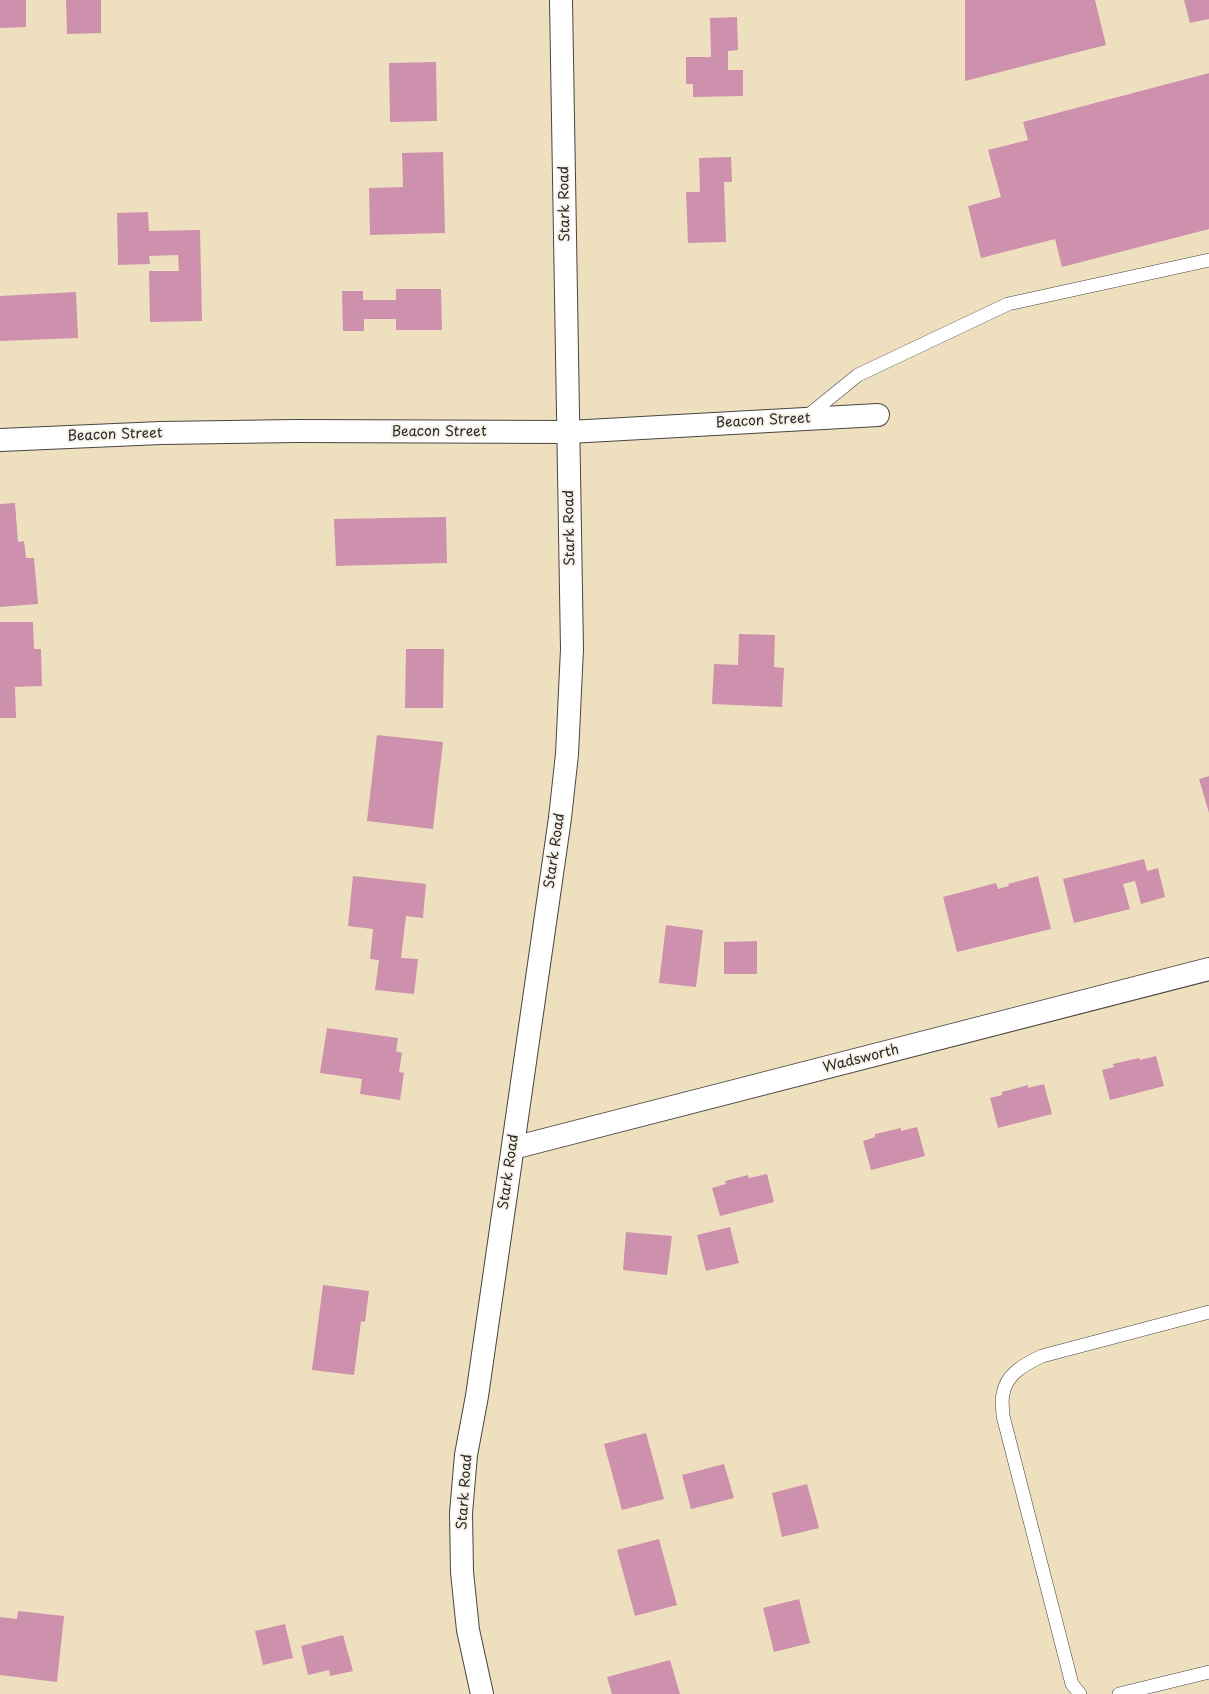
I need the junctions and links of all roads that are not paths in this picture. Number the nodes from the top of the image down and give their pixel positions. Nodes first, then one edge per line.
1 (561, 0) edge
2 (1209, 260) edge
3 (878, 415) dead end
4 (803, 419) junction
5 (569, 432) junction
6 (0, 440) edge
7 (1209, 969) edge
8 (513, 1148) junction
9 (1209, 1312) edge
10 (1209, 1672) edge
11 (482, 1694) edge
12 (1080, 1694) edge
13 (1119, 1694) edge

1 - 5 street, Stark Road
2 - 4 lane
3 - 4 street, Beacon Street
4 - 5 street, Beacon Street
5 - 6 street, Beacon Street
5 - 8 street, Stark Road
7 - 8 street, Wadsworth
8 - 11 street, Stark Road
9 - 12 lane
10 - 13 lane

